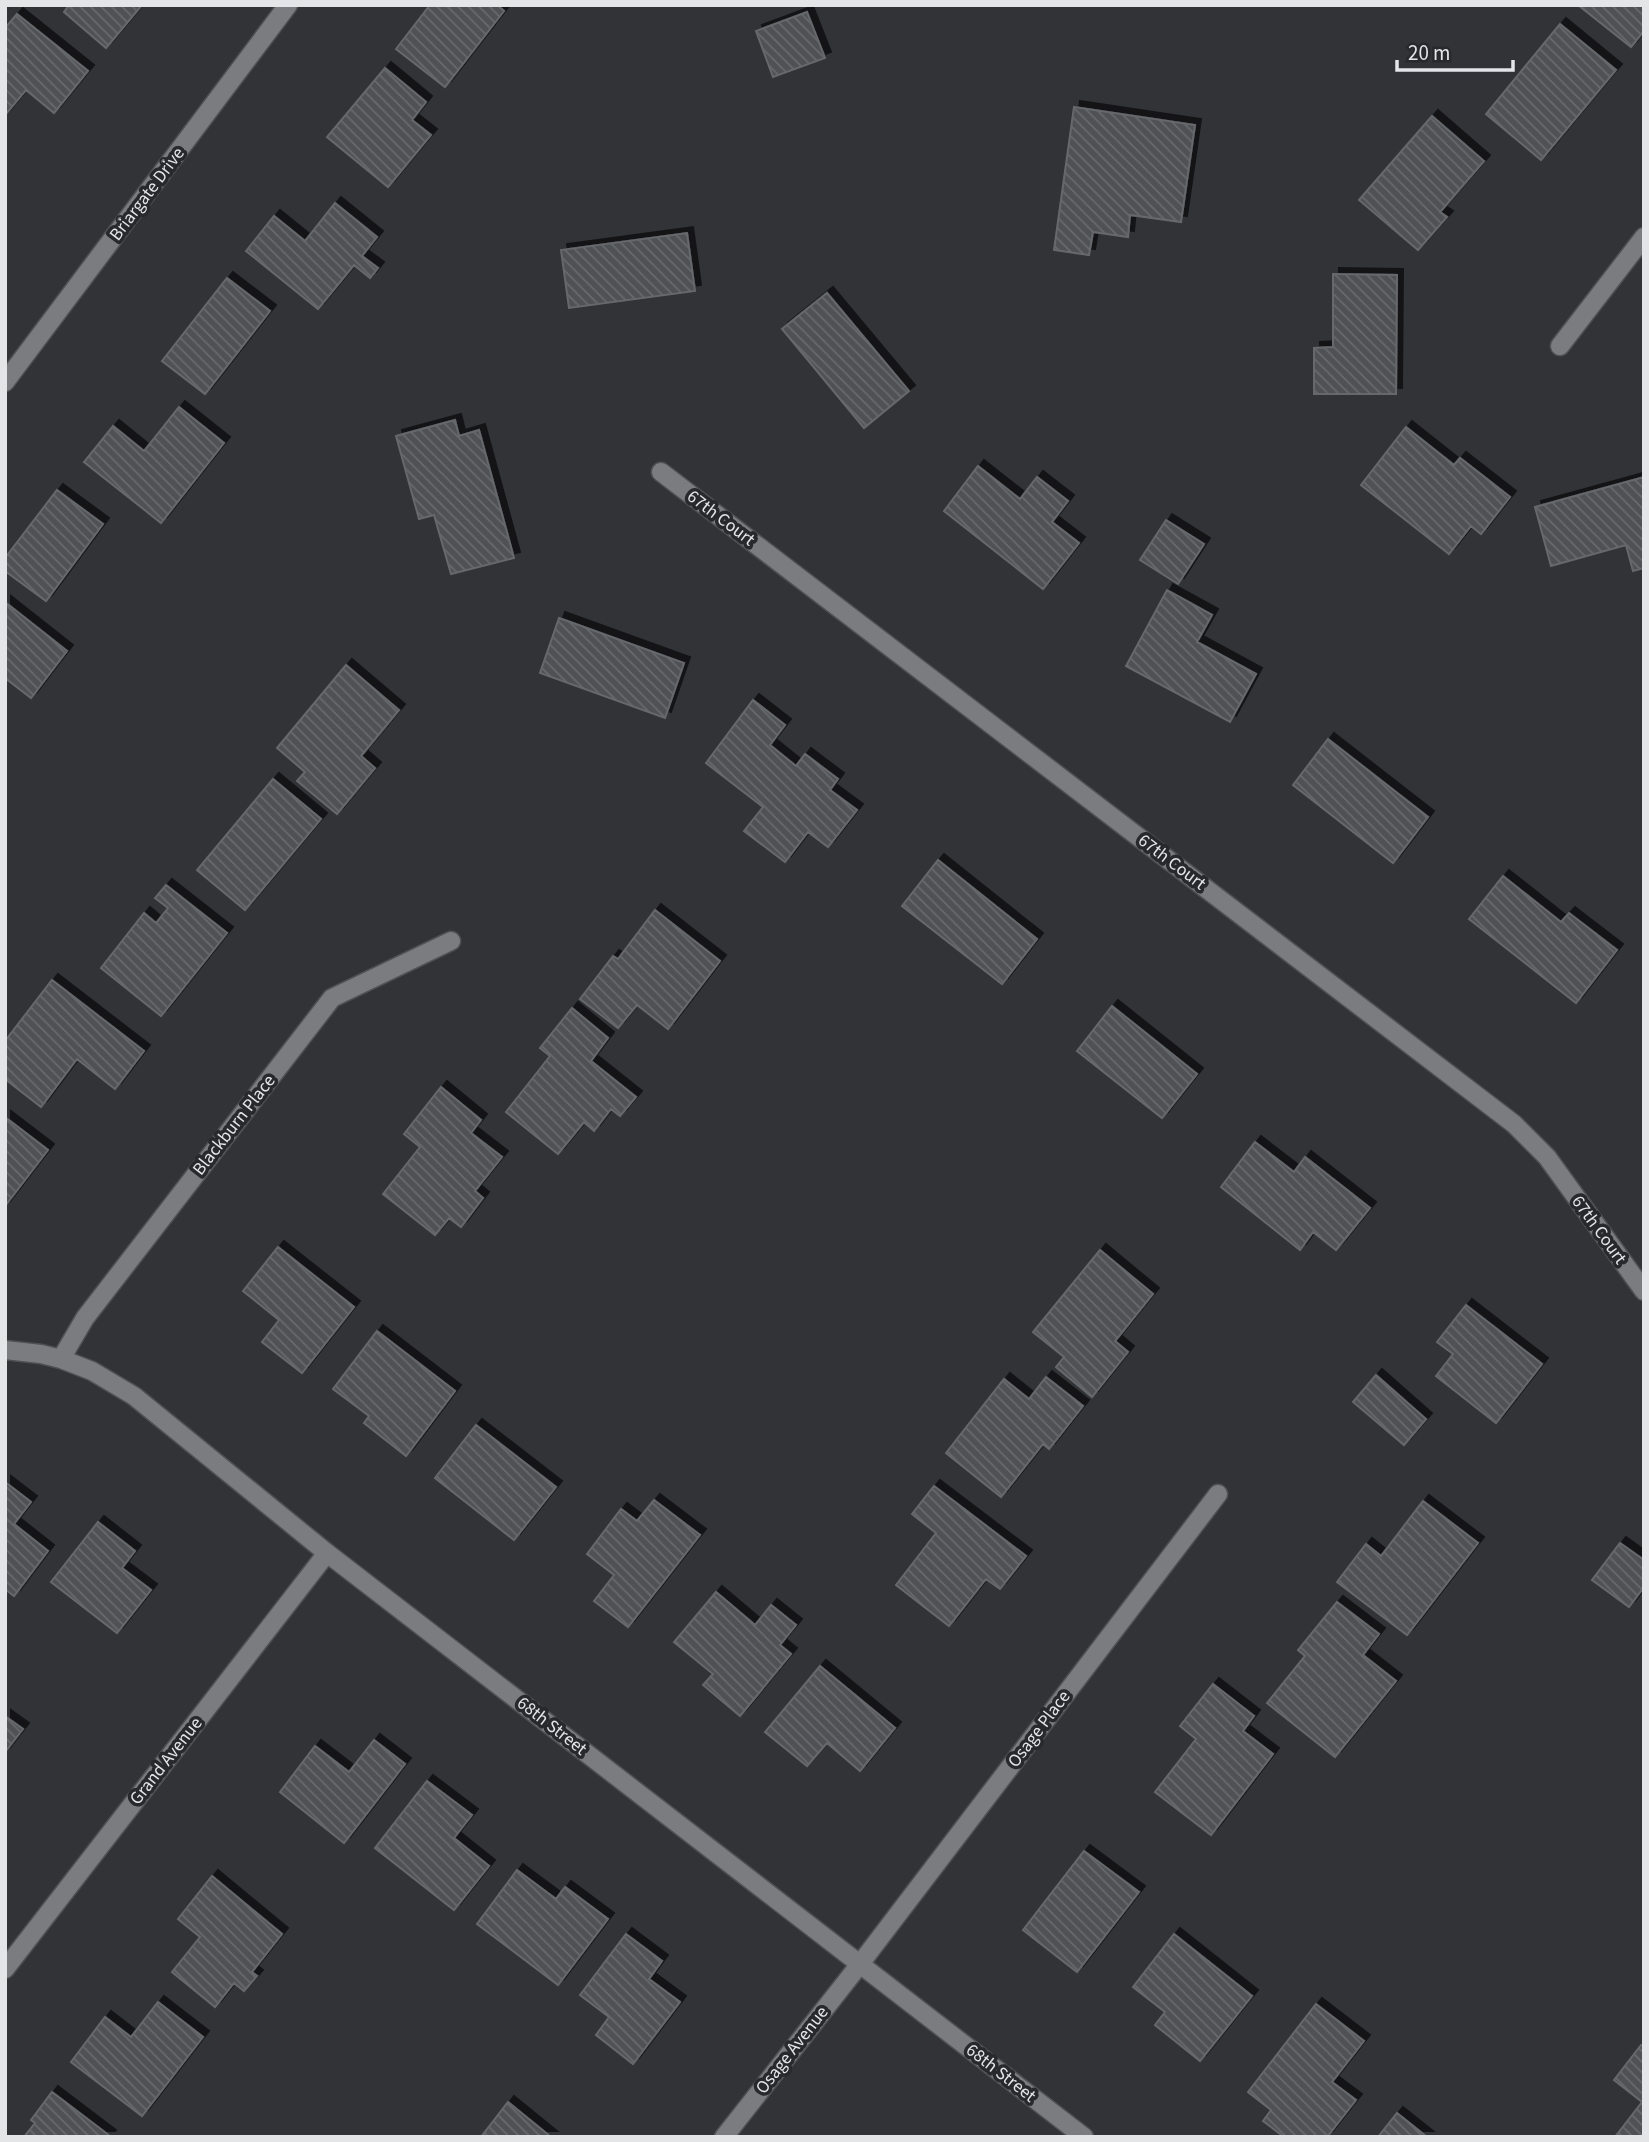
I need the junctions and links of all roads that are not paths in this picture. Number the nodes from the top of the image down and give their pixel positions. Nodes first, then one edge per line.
1 (288, 5) edge
2 (1644, 237) edge
3 (1560, 346) dead end
4 (5, 382) edge
5 (661, 472) dead end
6 (451, 941) dead end
7 (1644, 1291) edge
8 (5, 1350) edge
9 (61, 1359) junction
10 (1218, 1494) dead end
11 (327, 1553) junction
12 (860, 1964) junction
13 (5, 1969) edge
14 (724, 2137) edge
15 (1083, 2137) edge

1 - 4 street, Briargate Drive
2 - 3 street
5 - 7 street, 67th Court
6 - 9 street, Blackburn Place
8 - 9 street, 68th Street
9 - 11 street, 68th Street
10 - 12 street, Osage Place
11 - 12 street, 68th Street
11 - 13 street, Grand Avenue
12 - 14 street, Osage Avenue
12 - 15 street, 68th Street

